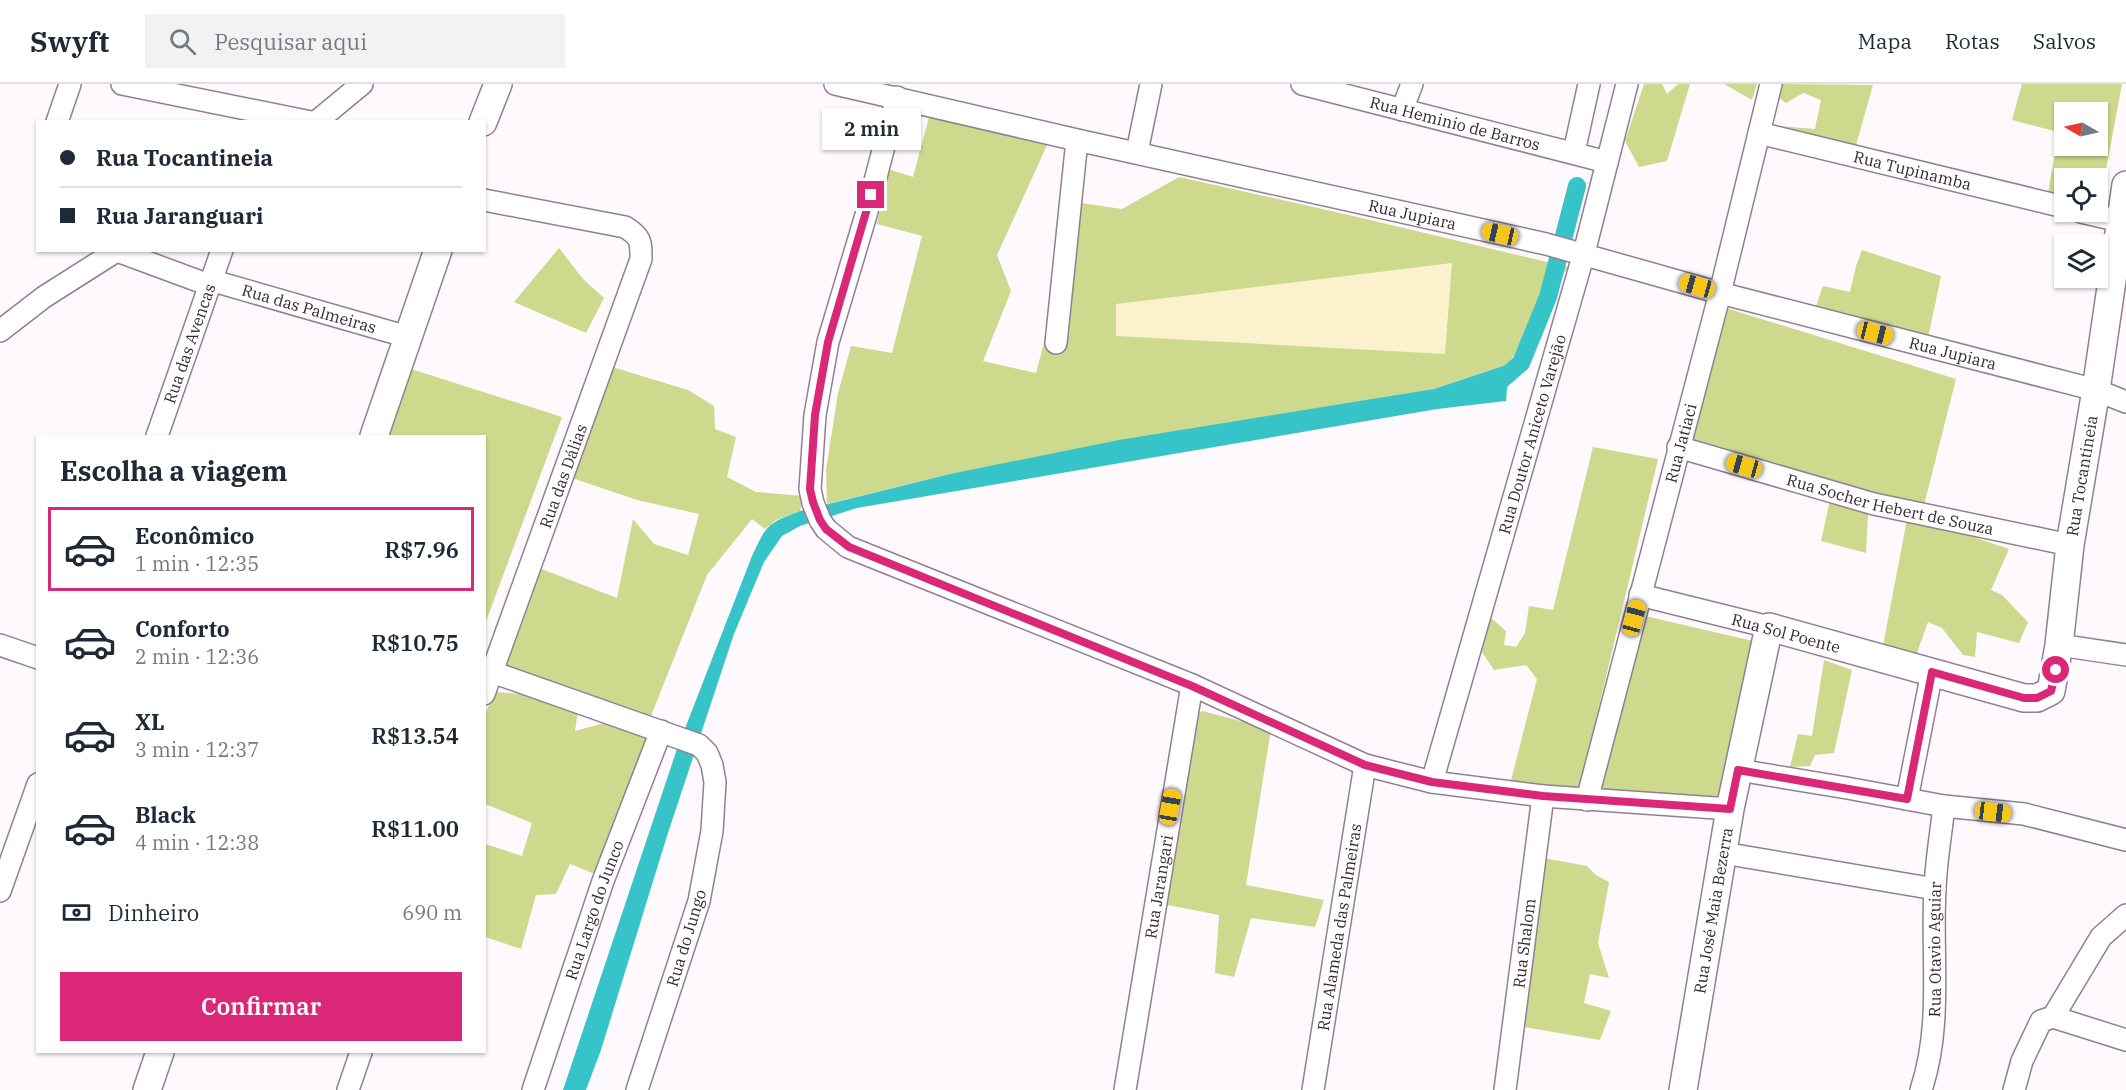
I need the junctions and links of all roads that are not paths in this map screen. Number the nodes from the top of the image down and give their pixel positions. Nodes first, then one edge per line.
1 (70, 84) edge
2 (122, 84) edge
3 (362, 84) edge
4 (498, 84) edge
5 (835, 84) edge
6 (1151, 84) edge
7 (1302, 84) edge
8 (1412, 84) edge
9 (1589, 84) edge
10 (1627, 84) edge
11 (1771, 84) edge
12 (897, 98) junction
13 (1402, 110) junction
14 (58, 120) edge
15 (301, 120) edge
16 (318, 120) edge
17 (484, 120) edge
18 (1759, 133) junction
19 (1077, 140) junction
20 (1137, 152) junction
21 (1590, 157) junction
22 (2126, 185) edge
23 (486, 200) edge
24 (2054, 205) edge
25 (2108, 218) edge
26 (2120, 221) junction
27 (115, 252) edge
28 (120, 252) edge
29 (221, 252) edge
30 (437, 252) edge
31 (1577, 252) junction
32 (210, 280) junction
33 (1720, 293) junction
34 (0, 332) edge
35 (408, 337) junction
36 (1056, 343) dead end
37 (2096, 390) junction
38 (2126, 402) edge
39 (157, 435) edge
40 (374, 435) edge
41 (1678, 447) junction
42 (2070, 546) junction
43 (1640, 595) junction
44 (1769, 627) junction
45 (0, 645) edge
46 (2059, 645) junction
47 (2126, 655) edge
48 (36, 657) edge
49 (492, 672) junction
50 (1932, 672) junction
51 (1978, 685) joint
52 (1192, 686) junction
53 (486, 688) edge
54 (668, 733) junction
55 (1365, 765) junction
56 (1738, 770) junction
57 (1432, 782) junction
58 (36, 790) edge
59 (1543, 796) junction
60 (1907, 799) junction
61 (1587, 800) junction
62 (1944, 806) junction
63 (1730, 809) junction
64 (2126, 840) edge
65 (1723, 853) junction
66 (1935, 889) junction
67 (0, 891) edge
68 (2126, 915) edge
69 (2117, 934) edge
70 (2053, 1017) junction
71 (2126, 1040) edge
72 (160, 1053) edge
73 (361, 1053) edge
74 (147, 1090) edge
75 (348, 1090) edge
76 (533, 1090) edge
77 (637, 1090) edge
78 (1125, 1090) edge
79 (1313, 1090) edge
80 (1505, 1090) edge
81 (1683, 1090) edge
82 (1921, 1090) edge
83 (2014, 1090) edge

1 - 14 street
2 - 15 street
3 - 16 street
4 - 17 street
5 - 12 street, Rua Jupiara
6 - 20 street
7 - 13 street, Rua Heminio de Barros
8 - 13 street
9 - 21 street, Rua Doutor Aniceto Varejão
10 - 21 street, Rua Doutor Aniceto Varejão
11 - 18 street, Rua Jatiaci
12 - 19 street, Rua Jupiara
12 - 52 street
13 - 21 street, Rua Heminio de Barros
18 - 24 street, Rua Tupinamba
18 - 33 street, Rua Jatiaci
19 - 20 street, Rua Jupiara
19 - 36 street
20 - 31 street, Rua Jupiara
21 - 31 street, Rua Doutor Aniceto Varejão
22 - 26 street, Rua Tocantineia
23 - 49 street, Rua das Dálias
25 - 26 street
26 - 37 street, Rua Tocantineia
27 - 34 street
28 - 32 street, Rua das Palmeiras
29 - 32 street, Rua das Avencas
30 - 35 street
31 - 33 street, Rua Jupiara
31 - 57 street, Rua Doutor Aniceto Varejão
32 - 35 street, Rua das Palmeiras
32 - 39 street, Rua das Avencas
33 - 37 street, Rua Jupiara
33 - 41 street, Rua Jatiaci
35 - 40 street
37 - 38 street, Rua Jupiara
37 - 42 street, Rua Tocantineia
41 - 42 street, Rua Socher Hebert de Souza
41 - 43 street, Rua Jatiaci
42 - 46 street, Rua Tocantineia
43 - 44 street, Rua Sol Poente
43 - 61 street, Rua Jatiaci
44 - 50 street, Rua Sol Poente
44 - 56 street, Rua José Maia Bezerra
45 - 48 street
46 - 47 street
46 - 51 street, Rua Tocantineia
49 - 53 street, Rua das Dálias
49 - 54 street
50 - 51 street, Rua Sol Poente
50 - 60 street
52 - 55 street
52 - 78 street, Rua Jarangari
54 - 76 street, Rua Largo do Junco
54 - 77 street, Rua do Jungo
55 - 57 street
55 - 79 street, Rua Alameda das Palmeiras
56 - 60 street
56 - 63 street, Rua José Maia Bezerra
57 - 59 street
58 - 67 street
59 - 61 street
59 - 80 street, Rua Shalom
60 - 62 street
61 - 63 street
62 - 64 street
62 - 66 street, Rua Otavio Aguiar
63 - 65 street, Rua José Maia Bezerra
65 - 66 street
65 - 81 street, Rua José Maia Bezerra
66 - 82 street, Rua Otavio Aguiar
68 - 69 street
69 - 70 street
70 - 71 street
70 - 83 street
72 - 74 street
73 - 75 street

